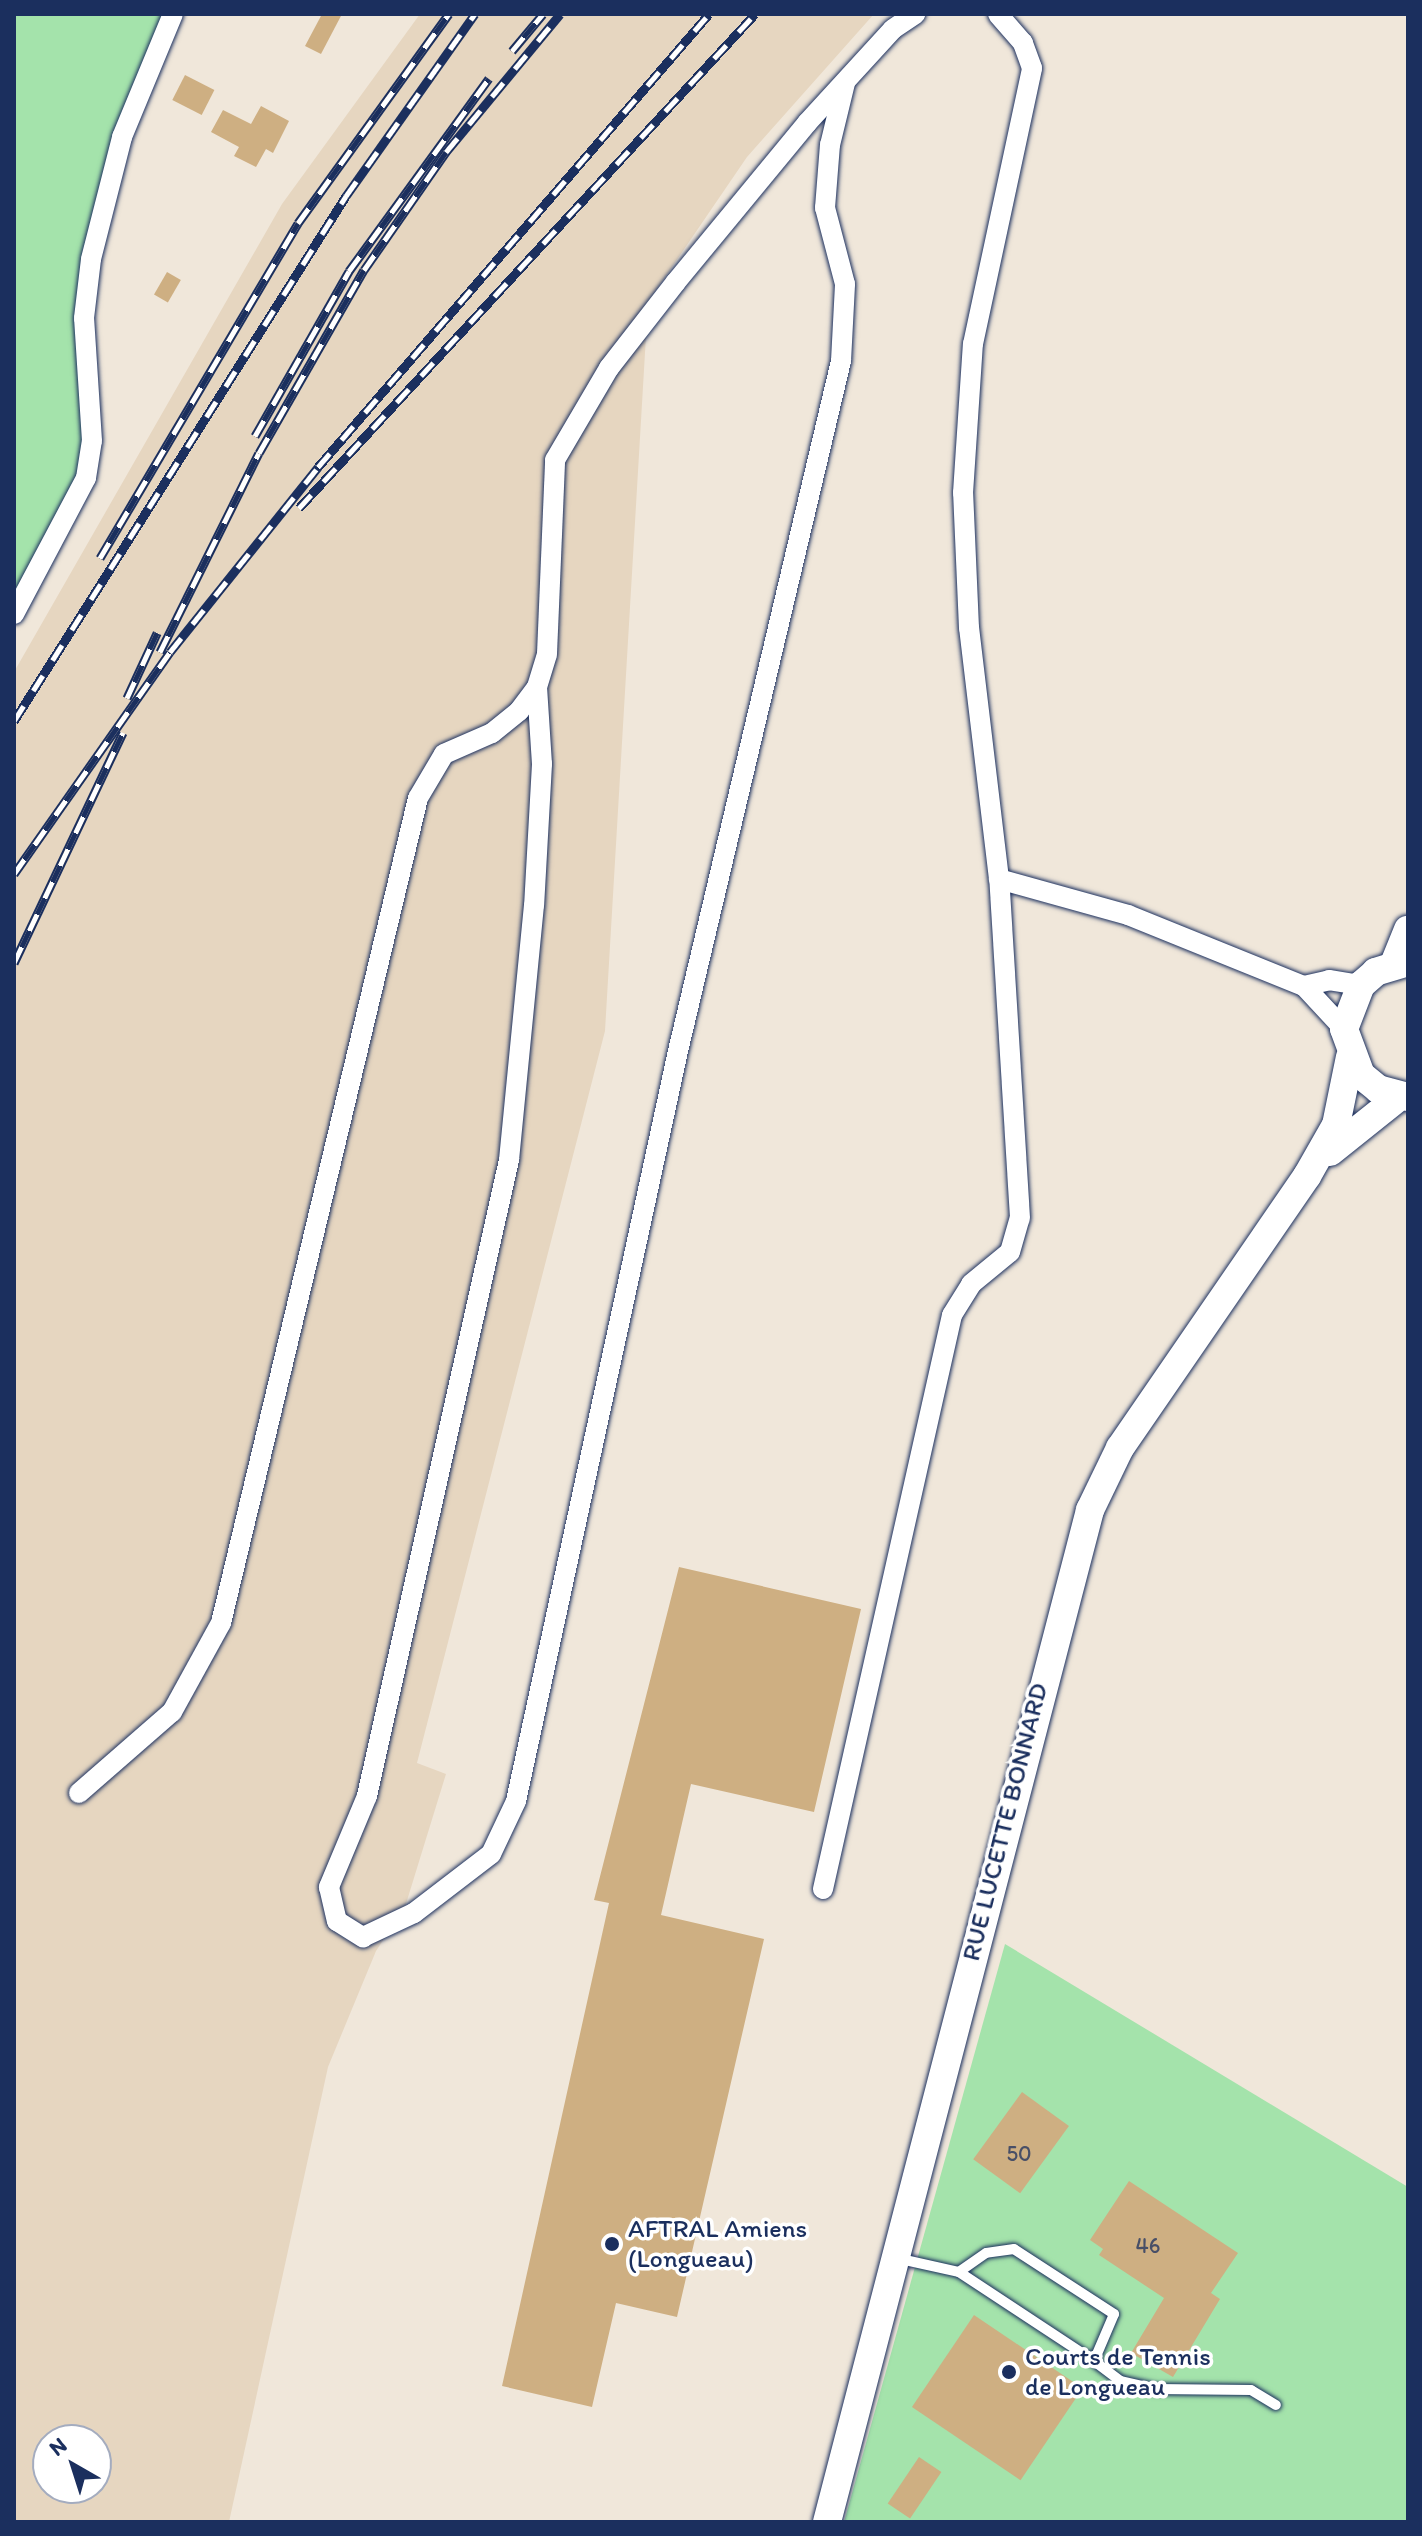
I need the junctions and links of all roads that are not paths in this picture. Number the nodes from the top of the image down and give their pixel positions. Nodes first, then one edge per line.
1 (173, 14) edge
2 (915, 14) edge
3 (998, 14) edge
4 (845, 83) junction
5 (14, 614) edge
6 (537, 687) junction
7 (999, 879) junction
8 (1408, 930) edge
9 (1401, 963) edge
10 (1361, 985) junction
11 (1304, 986) junction
12 (1344, 1029) junction
13 (1350, 1057) junction
14 (1404, 1097) edge
15 (1307, 1176) junction
16 (79, 1793) dead end
17 (823, 1889) dead end
18 (894, 2257) junction
19 (959, 2272) junction
20 (1094, 2361) junction
21 (1276, 2405) dead end
22 (827, 2522) edge

1 - 5 street
2 - 4 street
3 - 7 street
4 - 6 street
4 - 6 street
6 - 16 street
7 - 11 street
7 - 17 street
8 - 9 street
9 - 10 street
10 - 11 street
10 - 12 street
11 - 12 street
12 - 13 street
13 - 14 street
13 - 15 street, RUE LUCETTE BONNARD
14 - 15 street, RUE LUCETTE BONNARD
15 - 18 street, RUE LUCETTE BONNARD
18 - 19 lane
18 - 22 street, RUE LUCETTE BONNARD
19 - 20 lane
19 - 20 lane
20 - 21 lane

